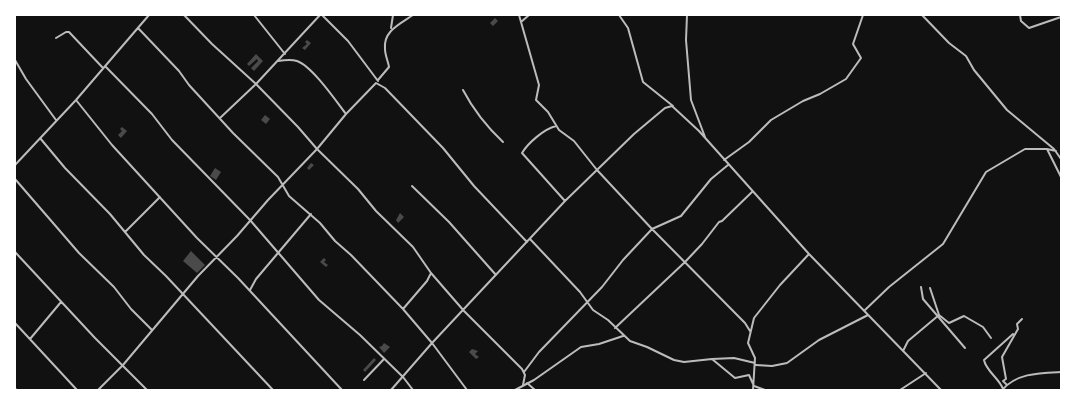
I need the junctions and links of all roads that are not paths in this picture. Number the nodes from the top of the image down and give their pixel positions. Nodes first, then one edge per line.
1 (149, 15) edge
2 (184, 15) edge
3 (254, 15) edge
4 (321, 15) edge
5 (393, 15) edge
6 (406, 15) edge
7 (413, 15) edge
8 (519, 15) edge
9 (529, 15) edge
10 (619, 15) edge
11 (687, 15) edge
12 (863, 15) edge
13 (922, 15) edge
14 (1020, 15) edge
15 (1061, 17) edge
16 (407, 19) junction
17 (521, 22) junction
18 (138, 28) junction
19 (391, 30) junction
20 (56, 38) dead end
21 (285, 54) junction
22 (15, 60) edge
23 (277, 62) junction
24 (104, 68) junction
25 (377, 82) junction
26 (256, 84) junction
27 (463, 90) dead end
28 (76, 100) junction
29 (675, 108) junction
30 (346, 114) junction
31 (220, 118) junction
32 (56, 120) junction
33 (556, 126) junction
34 (40, 138) junction
35 (705, 138) junction
36 (503, 142) dead end
37 (317, 149) junction
38 (1047, 149) junction
39 (1056, 151) junction
40 (1061, 159) edge
41 (724, 160) junction
42 (728, 164) junction
43 (15, 165) edge
44 (597, 170) junction
45 (1061, 177) edge
46 (15, 178) edge
47 (283, 185) junction
48 (412, 186) dead end
49 (752, 192) junction
50 (160, 196) junction
51 (564, 201) junction
52 (311, 214) junction
53 (250, 220) junction
54 (652, 229) junction
55 (125, 232) junction
56 (530, 239) junction
57 (528, 242) junction
58 (15, 252) edge
59 (279, 253) junction
60 (809, 254) junction
61 (216, 257) junction
62 (685, 262) junction
63 (431, 273) junction
64 (496, 276) junction
65 (921, 287) dead end
66 (930, 288) dead end
67 (250, 290) junction
68 (182, 293) junction
69 (61, 302) junction
70 (587, 302) junction
71 (403, 309) junction
72 (865, 310) junction
73 (464, 311) junction
74 (868, 315) junction
75 (939, 315) junction
76 (1022, 319) dead end
77 (15, 323) edge
78 (616, 328) junction
79 (152, 330) junction
80 (750, 331) junction
81 (1013, 334) dead end
82 (623, 336) junction
83 (991, 338) dead end
84 (30, 339) junction
85 (432, 343) junction
86 (965, 348) dead end
87 (903, 351) junction
88 (384, 359) junction
89 (711, 359) junction
90 (756, 364) junction
91 (123, 365) junction
92 (524, 372) junction
93 (1061, 372) edge
94 (926, 373) junction
95 (403, 377) junction
96 (364, 380) dead end
97 (527, 383) junction
98 (523, 385) junction
99 (1007, 385) junction
100 (754, 386) junction
101 (1002, 389) edge
102 (77, 390) edge
103 (98, 390) edge
104 (147, 390) edge
105 (273, 390) edge
106 (342, 390) edge
107 (391, 390) edge
108 (413, 390) edge
109 (467, 390) edge
110 (516, 390) edge
111 (535, 390) edge
112 (752, 390) edge
113 (765, 390) edge
114 (900, 390) edge
115 (941, 390) edge

1 - 18 street
2 - 26 street
3 - 21 street
4 - 21 street
4 - 25 street
5 - 19 street
6 - 16 street
7 - 16 street
8 - 17 street
9 - 17 street
10 - 29 street
11 - 35 street
12 - 41 street
13 - 39 street
14 - 15 street
16 - 19 street
17 - 33 street
18 - 24 street
18 - 31 street
19 - 25 street
20 - 24 street
21 - 23 street
22 - 32 street
23 - 26 street
23 - 30 street
24 - 28 street
24 - 53 street
25 - 30 street
25 - 57 street
26 - 31 street
26 - 37 street
27 - 36 street
28 - 32 street
28 - 50 street
29 - 35 street
29 - 44 street
30 - 37 street
31 - 47 street
32 - 34 street
33 - 44 street
33 - 51 street
34 - 43 street
34 - 55 street
35 - 41 street
37 - 47 street
37 - 63 street
38 - 39 street
38 - 45 street
38 - 72 street
39 - 40 street
41 - 42 street
42 - 49 street
42 - 54 street
44 - 51 street
44 - 54 street
46 - 79 street
47 - 52 street
47 - 53 street
48 - 64 street
49 - 60 street
49 - 62 street
50 - 55 street
50 - 61 street
51 - 56 street
52 - 59 street
52 - 71 street
53 - 59 street
53 - 61 street
54 - 62 street
54 - 70 street
55 - 68 street
56 - 57 street
56 - 70 street
57 - 64 street
58 - 69 street
59 - 67 street
59 - 88 street
60 - 72 street
60 - 80 street
61 - 67 street
61 - 68 street
62 - 78 street
62 - 80 street
63 - 71 street
63 - 73 street
64 - 73 street
65 - 75 street
66 - 75 street
67 - 106 street
68 - 79 street
68 - 105 street
69 - 84 street
69 - 91 street
70 - 78 street
70 - 92 street
71 - 85 street
72 - 74 street
73 - 85 street
73 - 92 street
74 - 87 street
74 - 90 street
75 - 83 street
75 - 86 street
75 - 87 street
76 - 99 street
77 - 84 street
78 - 82 street
79 - 91 street
80 - 90 street
81 - 101 street
82 - 89 street
82 - 97 street
84 - 102 street
85 - 95 street
85 - 109 street
87 - 94 street
88 - 95 street
88 - 96 street
89 - 90 street
89 - 100 street
90 - 100 street
91 - 103 street
91 - 104 street
92 - 98 street
93 - 99 street
94 - 114 street
94 - 115 street
95 - 107 street
95 - 108 street
97 - 98 street
97 - 111 street
98 - 110 street
99 - 101 street
100 - 112 street
100 - 113 street

